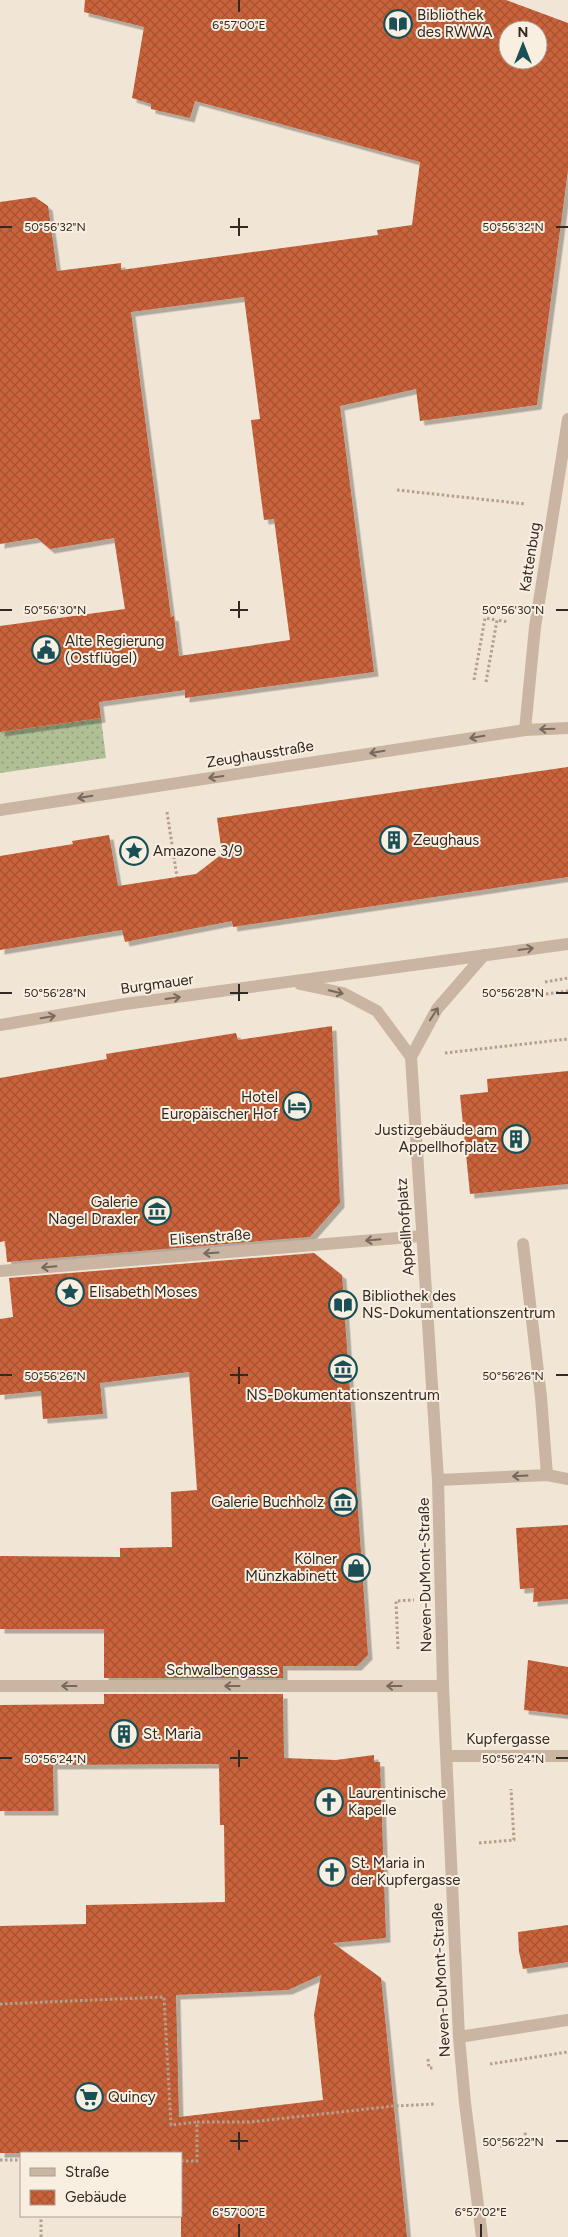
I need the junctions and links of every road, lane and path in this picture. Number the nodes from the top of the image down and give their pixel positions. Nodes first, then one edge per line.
1 (568, 419) edge
2 (397, 490) dead end
3 (507, 501) dead end
4 (497, 620) dead end
5 (495, 627) dead end
6 (474, 680) dead end
7 (486, 682) dead end
8 (568, 728) edge
9 (526, 730) junction
10 (163, 784) junction
11 (0, 810) edge
12 (177, 877) dead end
13 (568, 944) edge
14 (484, 955) junction
15 (568, 978) edge
16 (289, 982) junction
17 (545, 982) dead end
18 (568, 991) edge
19 (546, 994) dead end
20 (0, 1026) edge
21 (568, 1039) edge
22 (411, 1057) junction
23 (422, 1236) junction
24 (523, 1244) dead end
25 (0, 1271) edge
26 (547, 1475) junction
27 (568, 1479) edge
28 (438, 1480) junction
29 (396, 1600) dead end
30 (398, 1650) dead end
31 (0, 1686) edge
32 (443, 1686) junction
33 (448, 1756) junction
34 (568, 1756) edge
35 (511, 1789) dead end
36 (450, 1844) junction
37 (0, 2004) edge
38 (568, 2020) edge
39 (459, 2037) junction
40 (568, 2052) edge
41 (462, 2068) junction
42 (464, 2103) junction
43 (197, 2122) junction
44 (526, 2131) dead end
45 (471, 2148) junction
46 (0, 2160) edge
47 (20, 2160) edge
48 (182, 2161) edge
49 (41, 2217) edge
50 (41, 2237) edge
51 (482, 2237) edge

1 - 9 street, Kattenbug
2 - 3 path
4 - 6 path
5 - 7 path
8 -> 9 street, Zeughausstraße
9 -> 10 street, Zeughausstraße
10 -> 11 street, Zeughausstraße
10 - 12 path
14 -> 13 street, Burgmauer
14 - 16 street, Burgmauer
22 -> 14 street
15 - 17 path
20 -> 16 street, Burgmauer
16 -> 22 street, Burgmauer
18 - 19 path
21 - 22 path
22 - 23 street, Appellhofplatz
23 -> 25 street, Elisenstraße
23 - 28 street, Appellhofplatz
24 - 26 street
26 - 27 street
26 -> 28 street
28 - 32 street, Neven-DuMont-Straße
29 - 30 path
32 -> 31 street, Schwalbengasse
32 - 33 street, Neven-DuMont-Straße
33 - 34 street, Kupfergasse
33 - 36 street, Neven-DuMont-Straße
35 - 36 path
36 - 39 street, Neven-DuMont-Straße
37 - 43 path
38 - 39 street
39 - 41 street, Neven-DuMont-Straße
40 - 41 path
41 - 42 street, Neven-DuMont-Straße
42 - 43 path
42 - 45 street, Neven-DuMont-Straße
43 - 48 path
44 - 45 path
45 - 51 street, Neven-DuMont-Straße
46 - 47 path
49 - 50 path

